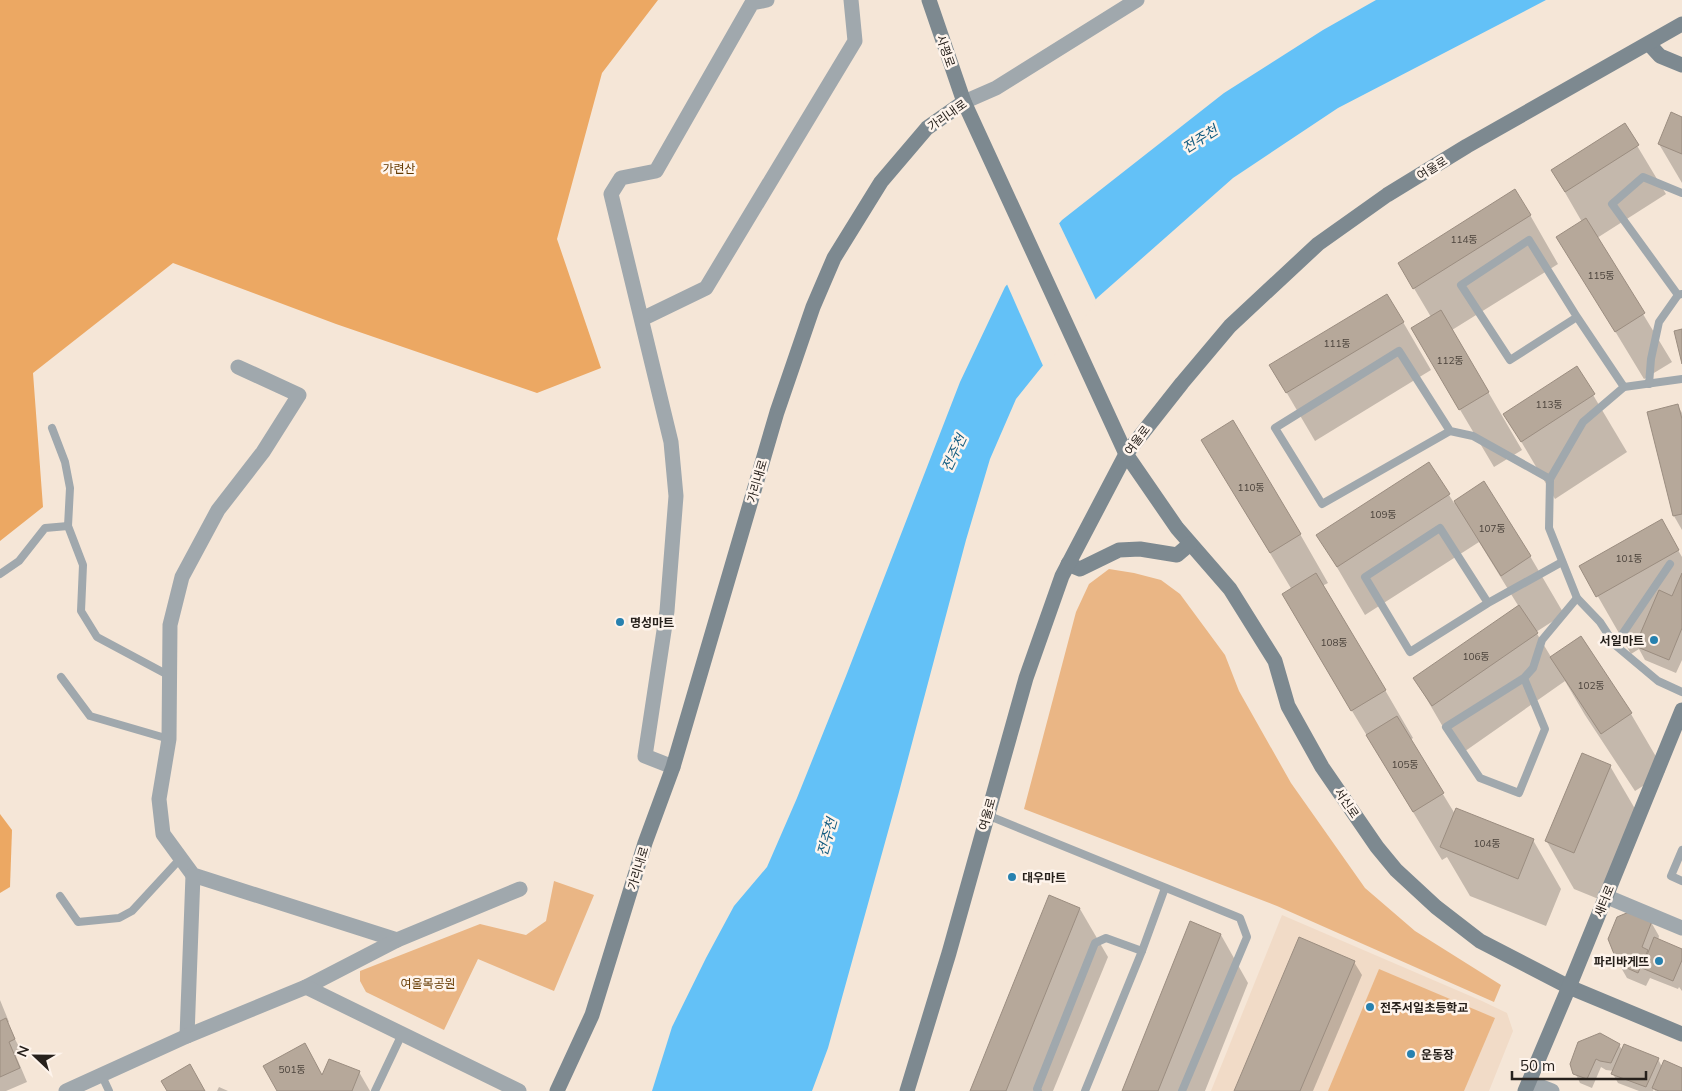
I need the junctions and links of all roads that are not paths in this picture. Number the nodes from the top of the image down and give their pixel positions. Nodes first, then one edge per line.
1 (767, 0) edge
2 (851, 0) edge
3 (929, 0) edge
4 (1137, 0) edge
5 (1682, 24) edge
6 (1648, 44) junction
7 (1682, 65) edge
8 (964, 102) junction
9 (979, 139) joint
10 (1682, 193) edge
11 (1680, 294) edge
12 (1577, 317) junction
13 (642, 320) junction
14 (238, 367) dead end
15 (1682, 379) edge
16 (1649, 384) junction
17 (1624, 387) junction
18 (52, 428) dead end
19 (1450, 431) junction
20 (1126, 454) junction
21 (1550, 479) junction
22 (68, 526) junction
23 (1190, 544) junction
24 (1562, 562) junction
25 (1068, 564) junction
26 (1670, 564) dead end
27 (0, 574) edge
28 (1577, 598) junction
29 (1488, 603) junction
30 (1615, 645) junction
31 (168, 675) junction
32 (61, 677) dead end
33 (1524, 678) junction
34 (1682, 692) edge
35 (1682, 710) edge
36 (169, 739) junction
37 (673, 767) junction
38 (987, 815) junction
39 (1682, 850) edge
40 (180, 859) junction
41 (192, 875) junction
42 (1682, 881) edge
43 (520, 888) dead end
44 (1165, 888) junction
45 (60, 896) dead end
46 (1606, 896) junction
47 (1682, 928) edge
48 (397, 940) junction
49 (1142, 951) junction
50 (306, 987) junction
51 (1569, 987) junction
52 (402, 1034) junction
53 (1682, 1034) edge
54 (187, 1036) junction
55 (102, 1076) junction
56 (1527, 1086) edge
57 (66, 1091) edge
58 (109, 1091) edge
59 (375, 1091) edge
60 (519, 1091) edge
61 (557, 1091) edge
62 (907, 1091) edge
63 (1038, 1091) edge
64 (1085, 1091) edge
65 (1182, 1091) edge
66 (1552, 1091) edge

1 - 13 street
2 - 13 street
3 - 8 street, 사평로
4 - 8 street, 가리내로
5 - 6 street, 여울로
6 - 7 street
6 - 20 street, 여울로
8 - 9 street, 사평로
8 - 37 street, 가리내로
9 - 20 street, 서신로
10 - 11 lane
11 - 16 lane
12 - 12 lane
12 - 17 lane
13 - 37 street
14 - 31 street
15 - 16 lane
16 - 17 lane
17 - 21 lane
18 - 22 lane
19 - 19 lane
19 - 21 lane
20 - 23 street, 서신로
20 - 25 street, 여울로
21 - 24 lane
22 - 27 lane
22 - 31 lane
23 - 25 street
23 - 51 street, 서신로
24 - 28 lane
24 - 29 lane
25 - 38 street, 여울로
26 - 30 lane
28 - 30 lane
28 - 33 lane
29 - 29 lane
30 - 34 lane
31 - 36 street
32 - 36 lane
33 - 33 lane
35 - 46 street, 새터로
36 - 40 street
37 - 61 street, 가리내로
38 - 44 lane
38 - 62 street, 여울로
39 - 42 lane
40 - 41 street
40 - 45 lane
41 - 48 street
41 - 54 street
43 - 48 street
44 - 49 lane
44 - 65 lane
46 - 47 street
46 - 51 street, 새터로
48 - 50 street
49 - 63 lane
49 - 64 lane
50 - 52 street
50 - 54 street
51 - 53 street, 서신로
51 - 56 street, 새터로
52 - 59 lane
52 - 60 street
54 - 55 street
55 - 57 street
55 - 58 lane
56 - 66 street

